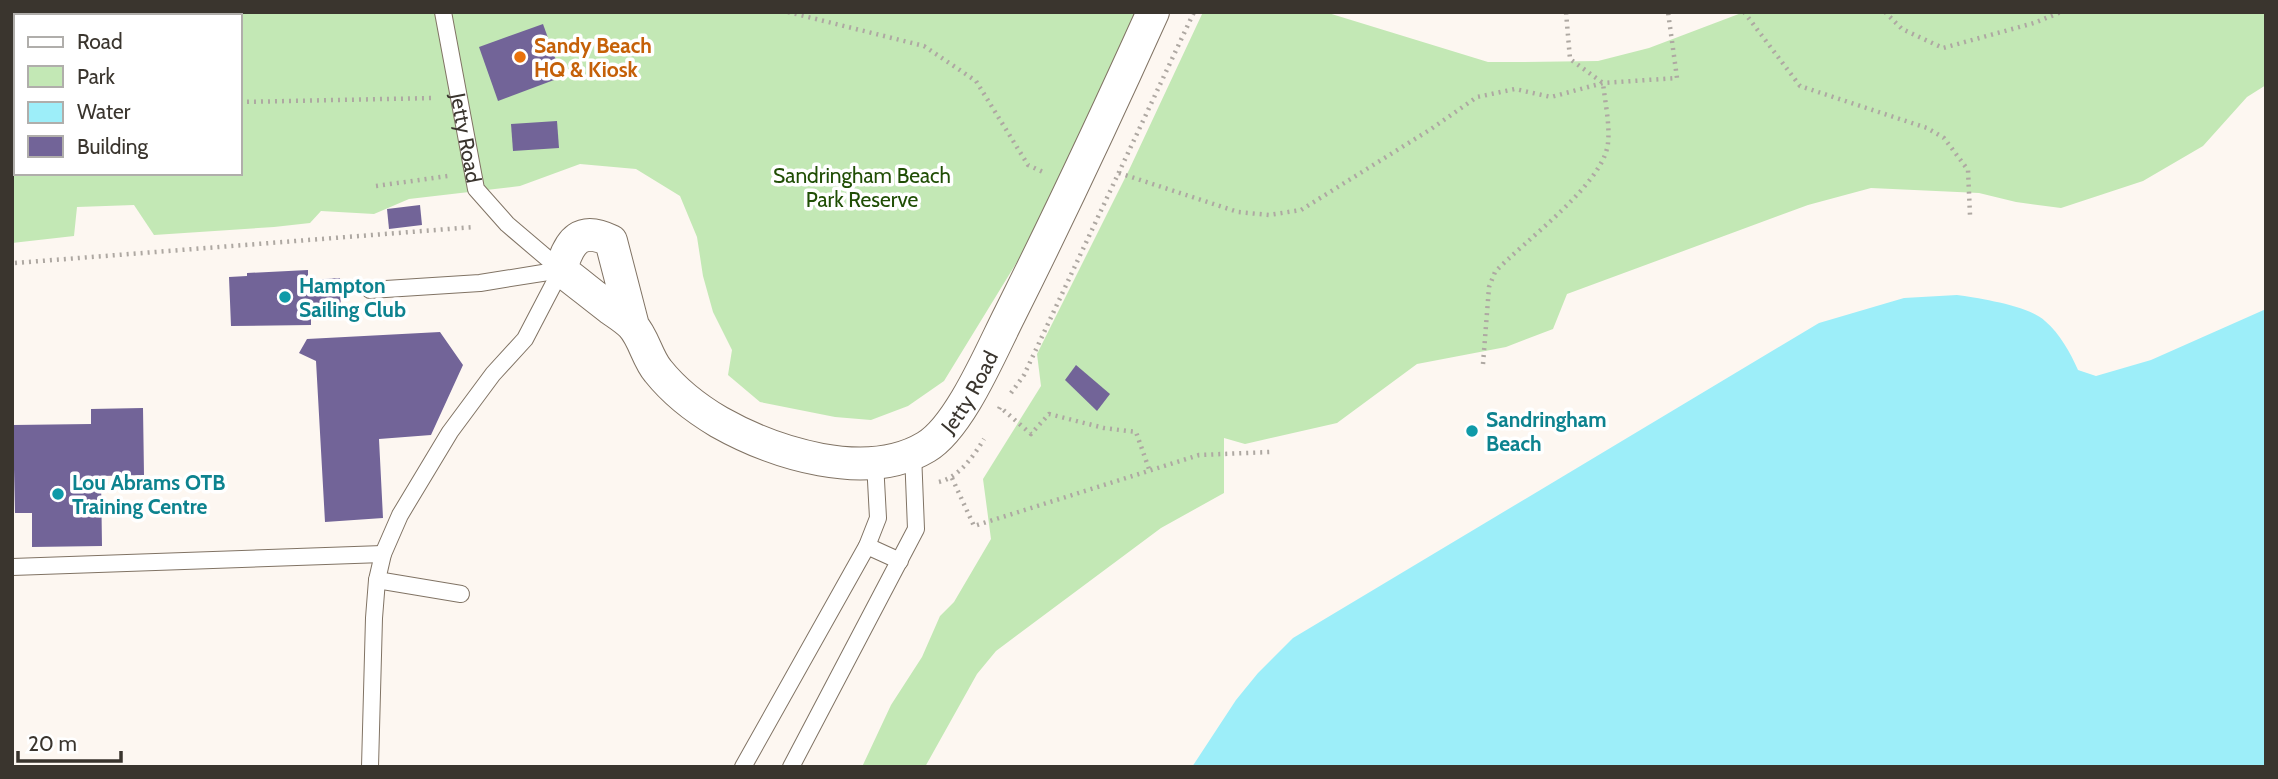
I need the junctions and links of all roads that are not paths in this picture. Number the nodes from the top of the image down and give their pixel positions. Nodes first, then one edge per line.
1 (443, 12) edge
2 (1153, 12) edge
3 (561, 270) junction
4 (370, 290) dead end
5 (633, 326) junction
6 (913, 453) junction
7 (875, 462) junction
8 (867, 545) junction
9 (383, 554) junction
10 (900, 561) junction
11 (12, 567) edge
12 (377, 580) junction
13 (461, 594) dead end
14 (370, 767) edge
15 (743, 767) edge
16 (791, 767) edge

1 - 3 lane, Jetty Road
2 - 6 street, Jetty Road
3 - 4 lane
3 - 5 street, Jetty Road
3 - 5 street, Jetty Road
3 - 9 lane
5 - 7 street, Jetty Road
6 - 7 street, Jetty Road
6 - 10 lane
7 - 8 lane
8 - 10 lane
8 - 15 lane
9 - 11 lane
9 - 12 lane
10 - 16 lane
12 - 13 lane
12 - 14 lane

